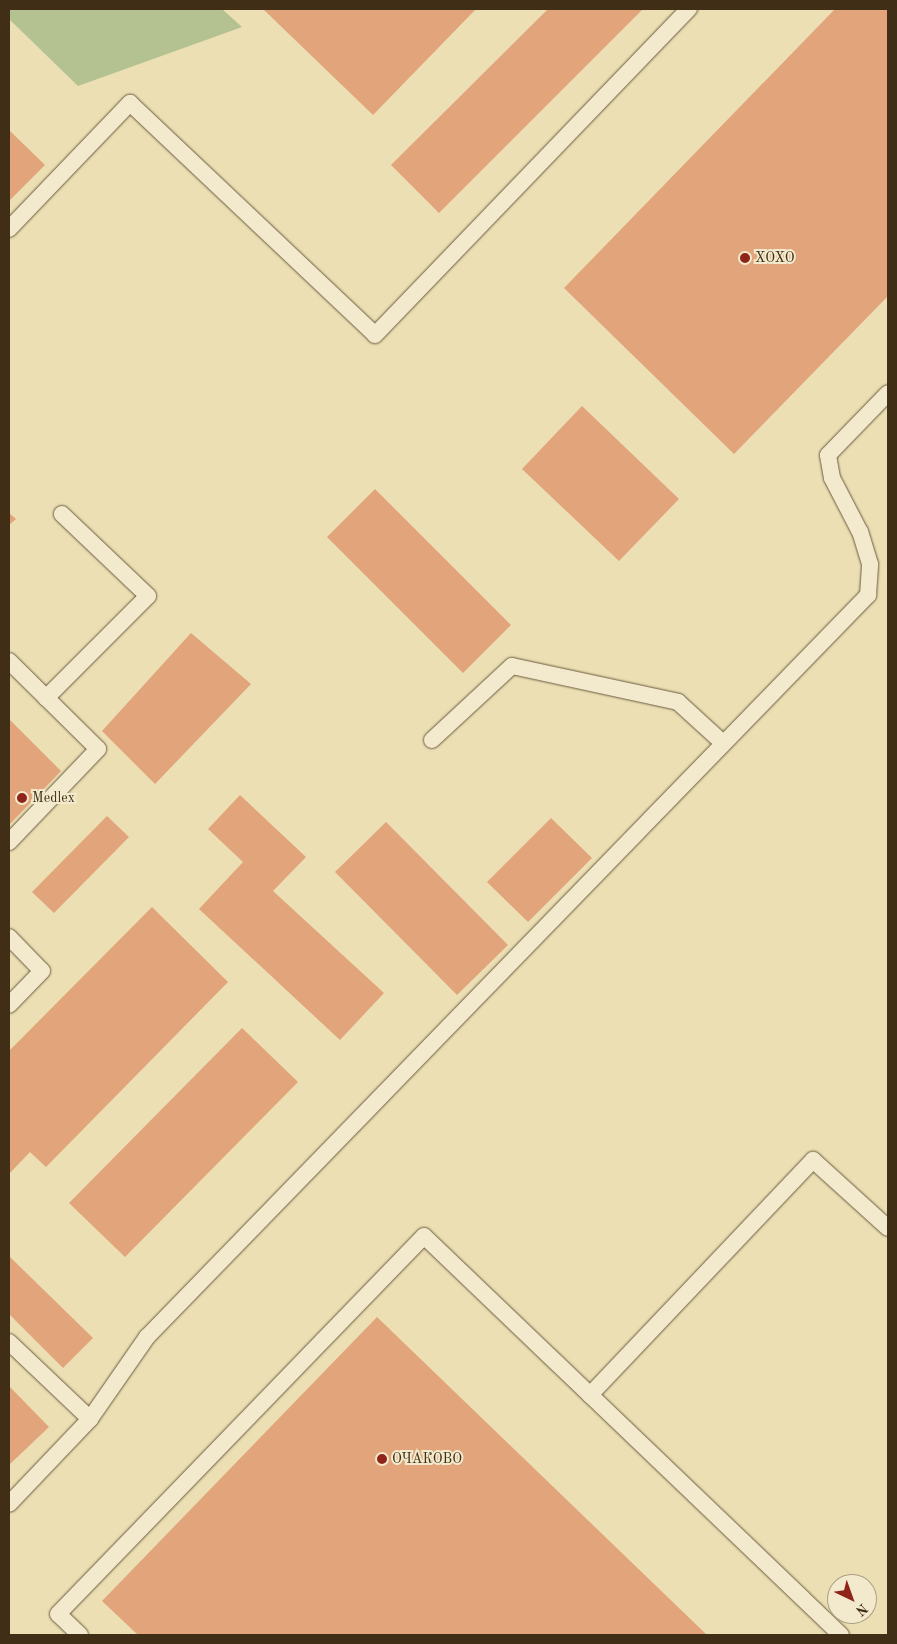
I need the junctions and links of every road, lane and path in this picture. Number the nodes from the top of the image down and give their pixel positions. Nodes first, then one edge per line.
1 (689, 9) edge
2 (9, 229) edge
3 (888, 393) edge
4 (62, 514) dead end
5 (9, 661) edge
6 (46, 698) junction
7 (432, 740) dead end
8 (724, 743) junction
9 (9, 842) edge
10 (9, 937) edge
11 (9, 1005) edge
12 (888, 1228) edge
13 (9, 1342) edge
14 (590, 1395) junction
15 (90, 1419) junction
16 (9, 1504) edge
17 (80, 1635) edge
18 (841, 1635) edge

1 - 2 lane
3 - 8 lane
4 - 6 lane
5 - 6 lane
6 - 9 lane
7 - 8 lane
8 - 15 lane
10 - 11 lane
12 - 14 lane
13 - 15 lane
14 - 17 lane
14 - 18 lane
15 - 16 lane

